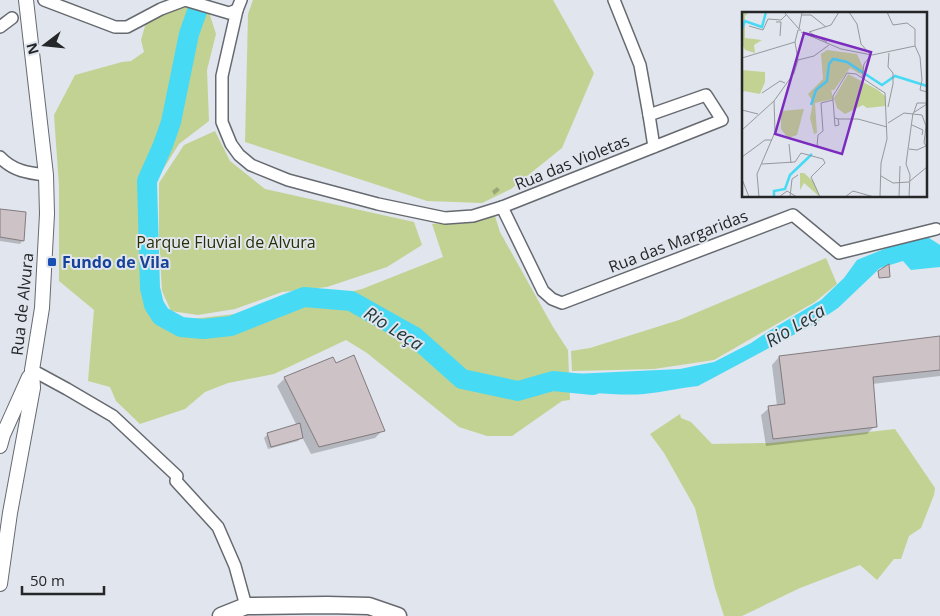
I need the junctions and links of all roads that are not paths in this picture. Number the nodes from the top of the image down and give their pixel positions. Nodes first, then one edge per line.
1 (26, 0) edge
2 (44, 0) edge
3 (185, 0) edge
4 (614, 0) edge
5 (239, 5) edge
6 (12, 18) dead end
7 (0, 27) edge
8 (649, 115) junction
9 (654, 147) junction
10 (0, 157) edge
11 (46, 174) junction
12 (502, 207) junction
13 (936, 229) dead end
14 (32, 370) junction
15 (0, 446) edge
16 (3, 542) edge
17 (2, 557) edge
18 (0, 584) edge
19 (246, 606) junction
20 (221, 616) edge
21 (398, 616) edge

1 - 11 street, Rua de Alvura
2 - 3 street
3 - 5 street
4 - 8 street
5 - 12 street, Rua das Violetas
6 - 7 street
8 - 9 street
8 - 9 street, Rua das Violetas
9 - 12 street, Rua das Violetas
10 - 11 street
11 - 14 street, Rua de Alvura
12 - 13 street, Rua das Margaridas
14 - 15 street
14 - 16 street
14 - 19 street, Rua de Alvura
16 - 17 street
17 - 18 street
19 - 20 main road
19 - 21 main road

